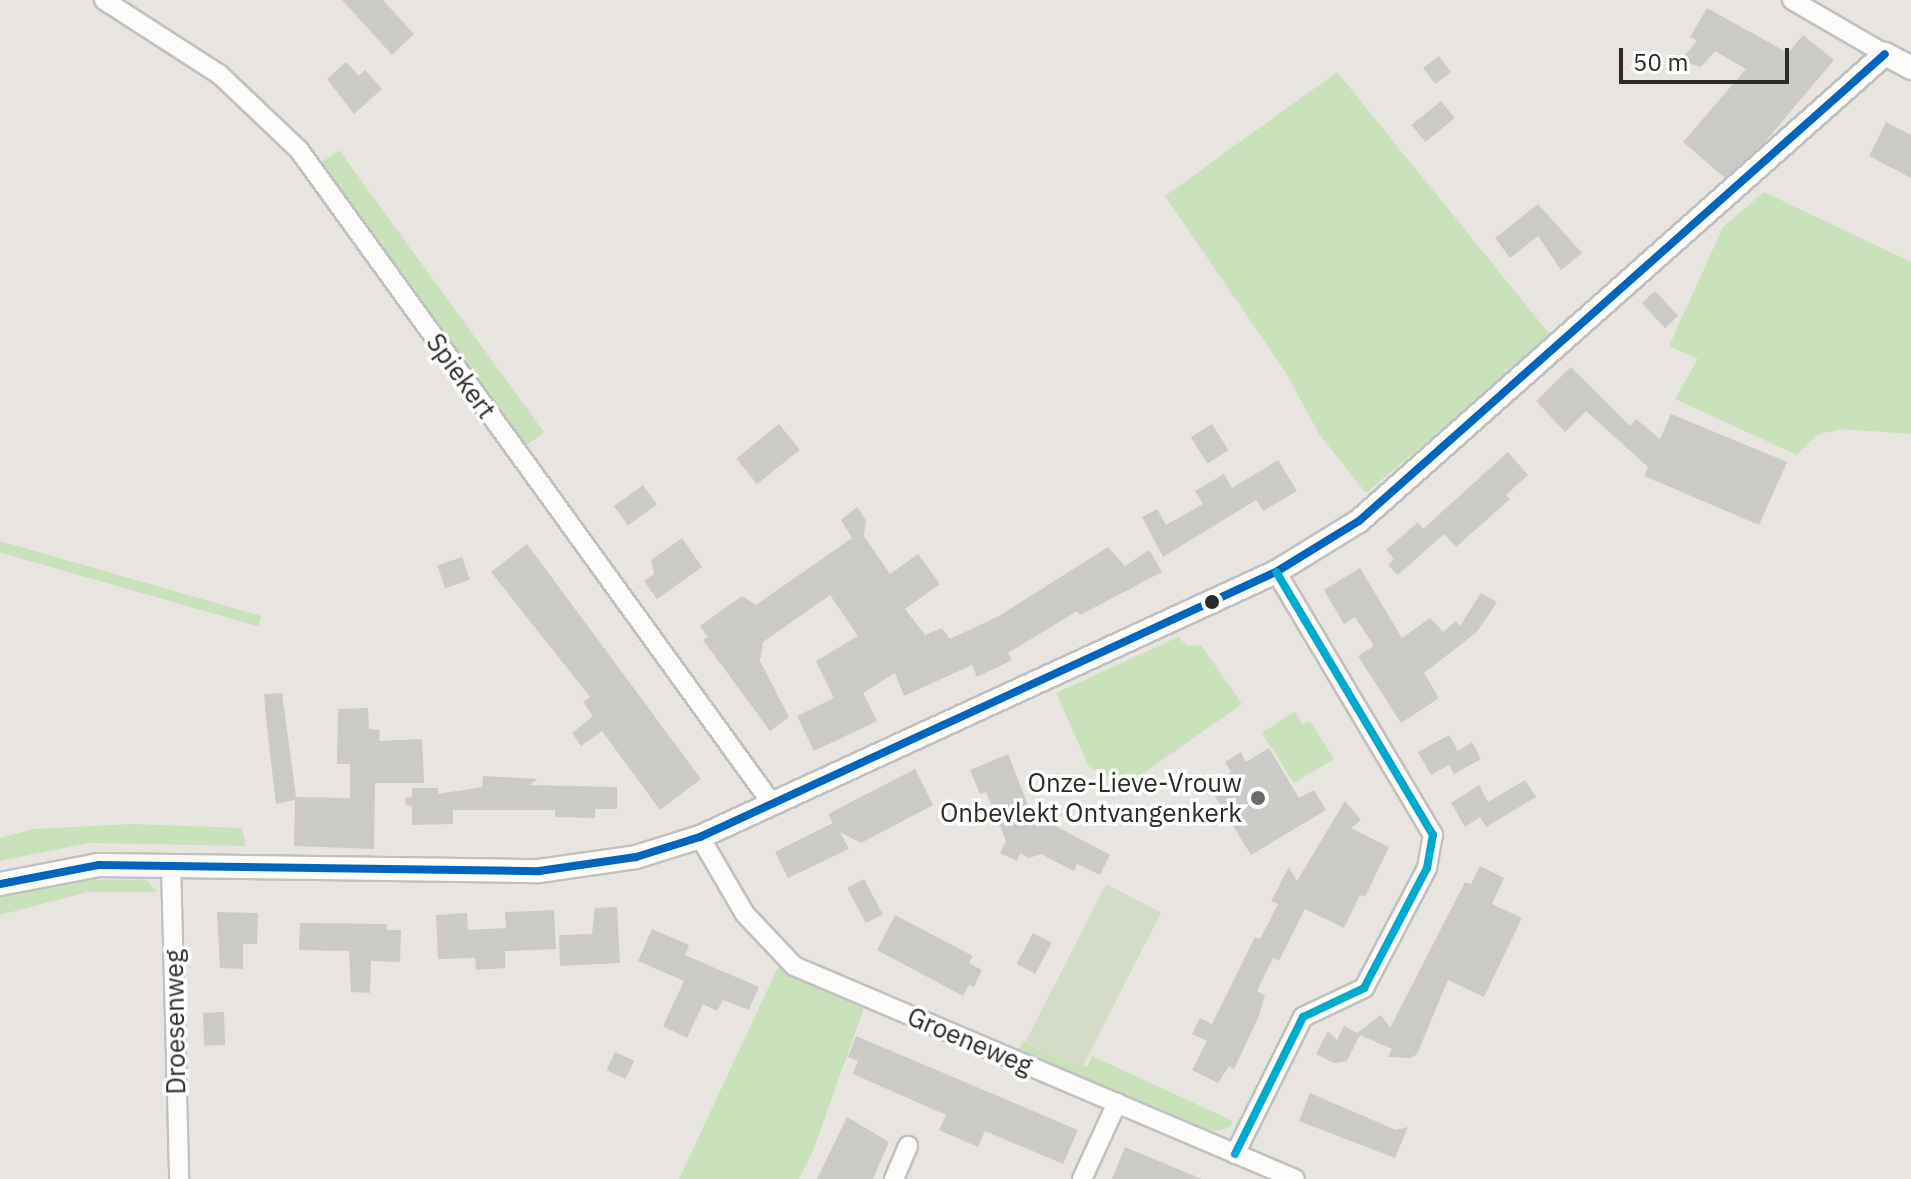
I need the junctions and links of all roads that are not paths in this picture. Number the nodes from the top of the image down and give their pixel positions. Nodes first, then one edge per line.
1 (104, 0) edge
2 (1792, 0) edge
3 (1885, 54) junction
4 (1911, 68) edge
5 (1276, 572) junction
6 (770, 801) junction
7 (700, 837) junction
8 (171, 865) junction
9 (0, 884) edge
10 (1117, 1103) junction
11 (908, 1146) dead end
12 (1235, 1154) junction
13 (179, 1179) edge
14 (894, 1179) edge
15 (1082, 1179) edge
16 (1295, 1179) edge

1 - 6 street, Spiekert
2 - 3 street
3 - 4 street
3 - 5 street
5 - 6 street
5 - 12 street
6 - 7 street
7 - 8 street
7 - 10 street, Groeneweg
8 - 9 street
8 - 13 street, Droesenweg
10 - 12 street, Groeneweg
10 - 15 street
11 - 14 street
12 - 16 street, Groeneweg

